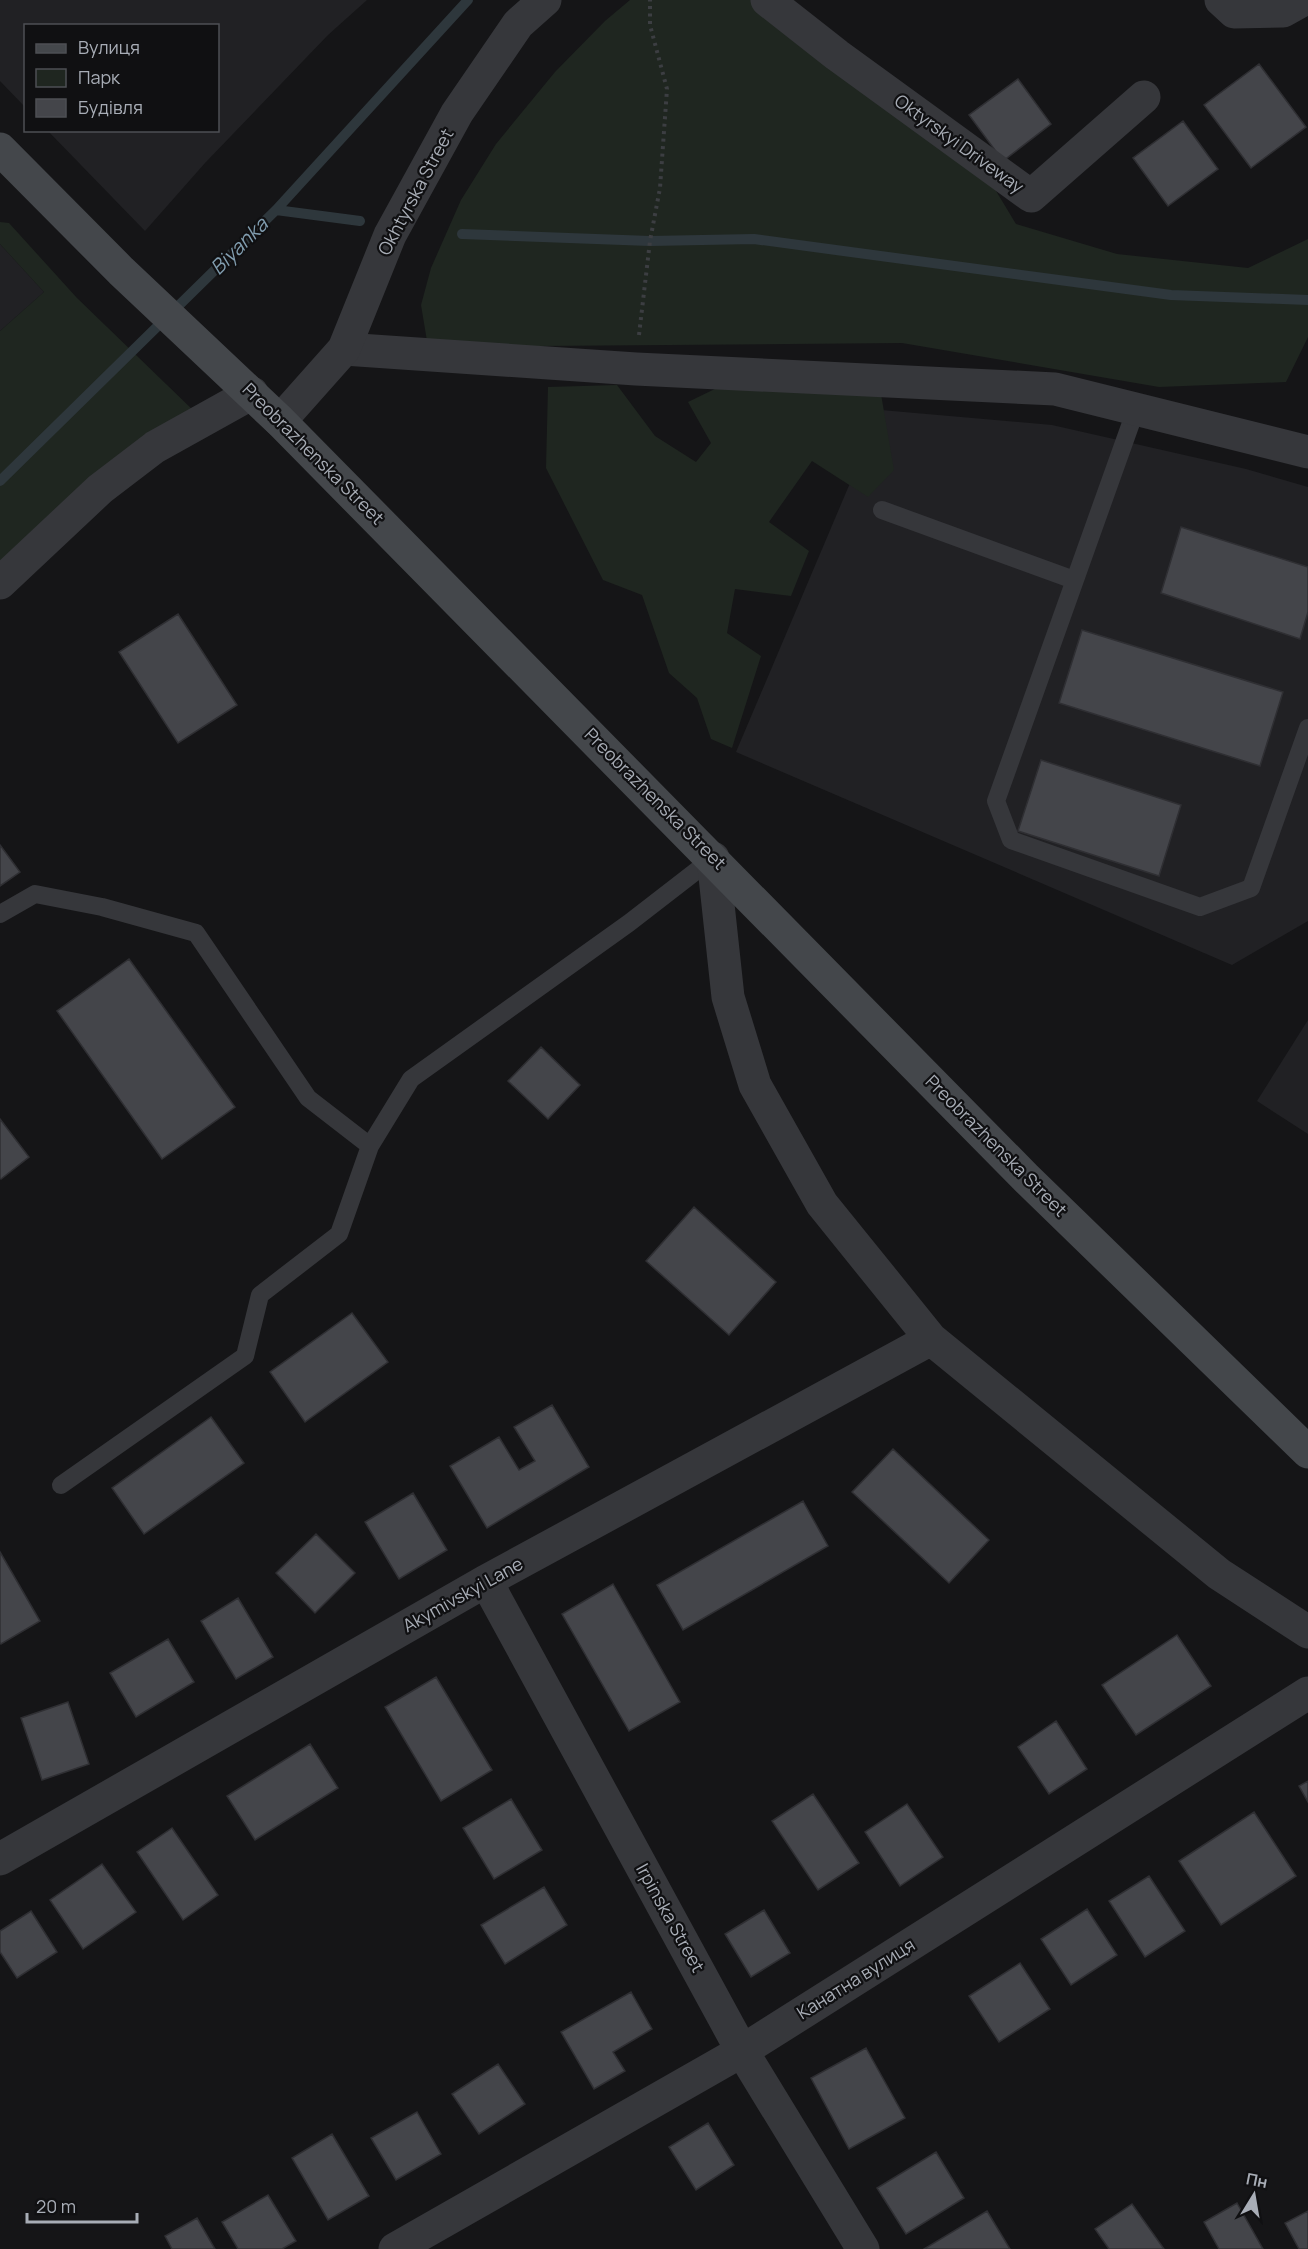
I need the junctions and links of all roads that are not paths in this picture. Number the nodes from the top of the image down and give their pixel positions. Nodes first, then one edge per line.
1 (545, 0) edge
2 (767, 0) edge
3 (1221, 0) edge
4 (1302, 0) edge
5 (1144, 97) dead end
6 (0, 149) edge
7 (344, 349) junction
8 (252, 393) junction
9 (1136, 409) junction
10 (280, 420) junction
11 (1293, 449) edge
12 (882, 510) dead end
13 (1074, 580) junction
14 (0, 583) edge
15 (1308, 728) edge
16 (713, 858) junction
17 (0, 914) edge
18 (370, 1146) junction
19 (932, 1339) junction
20 (1308, 1452) edge
21 (61, 1485) dead end
22 (486, 1581) junction
23 (1308, 1632) edge
24 (1308, 1693) edge
25 (0, 1859) edge
26 (742, 2051) junction
27 (395, 2249) edge
28 (863, 2249) edge

1 - 7 street, Okhtyrska Street
2 - 5 street, Oktyrskyi Driveway
3 - 4 street
6 - 8 main road, Preobrazhenska Street
7 - 9 street
7 - 10 street, Okhtyrska Street
8 - 10 main road, Preobrazhenska Street
8 - 14 street
9 - 11 street
9 - 13 lane
10 - 16 main road, Preobrazhenska Street
12 - 13 lane
13 - 15 lane
16 - 18 lane
16 - 19 street
16 - 20 main road, Preobrazhenska Street
17 - 18 lane
18 - 21 lane
19 - 22 street, Akymivskyi Lane
19 - 23 street
22 - 25 street, Akymivskyi Lane
22 - 26 street, Irpinska Street
24 - 26 street, Канатна вулиця
26 - 27 street, Канатна вулиця
26 - 28 street, Irpinska Street

